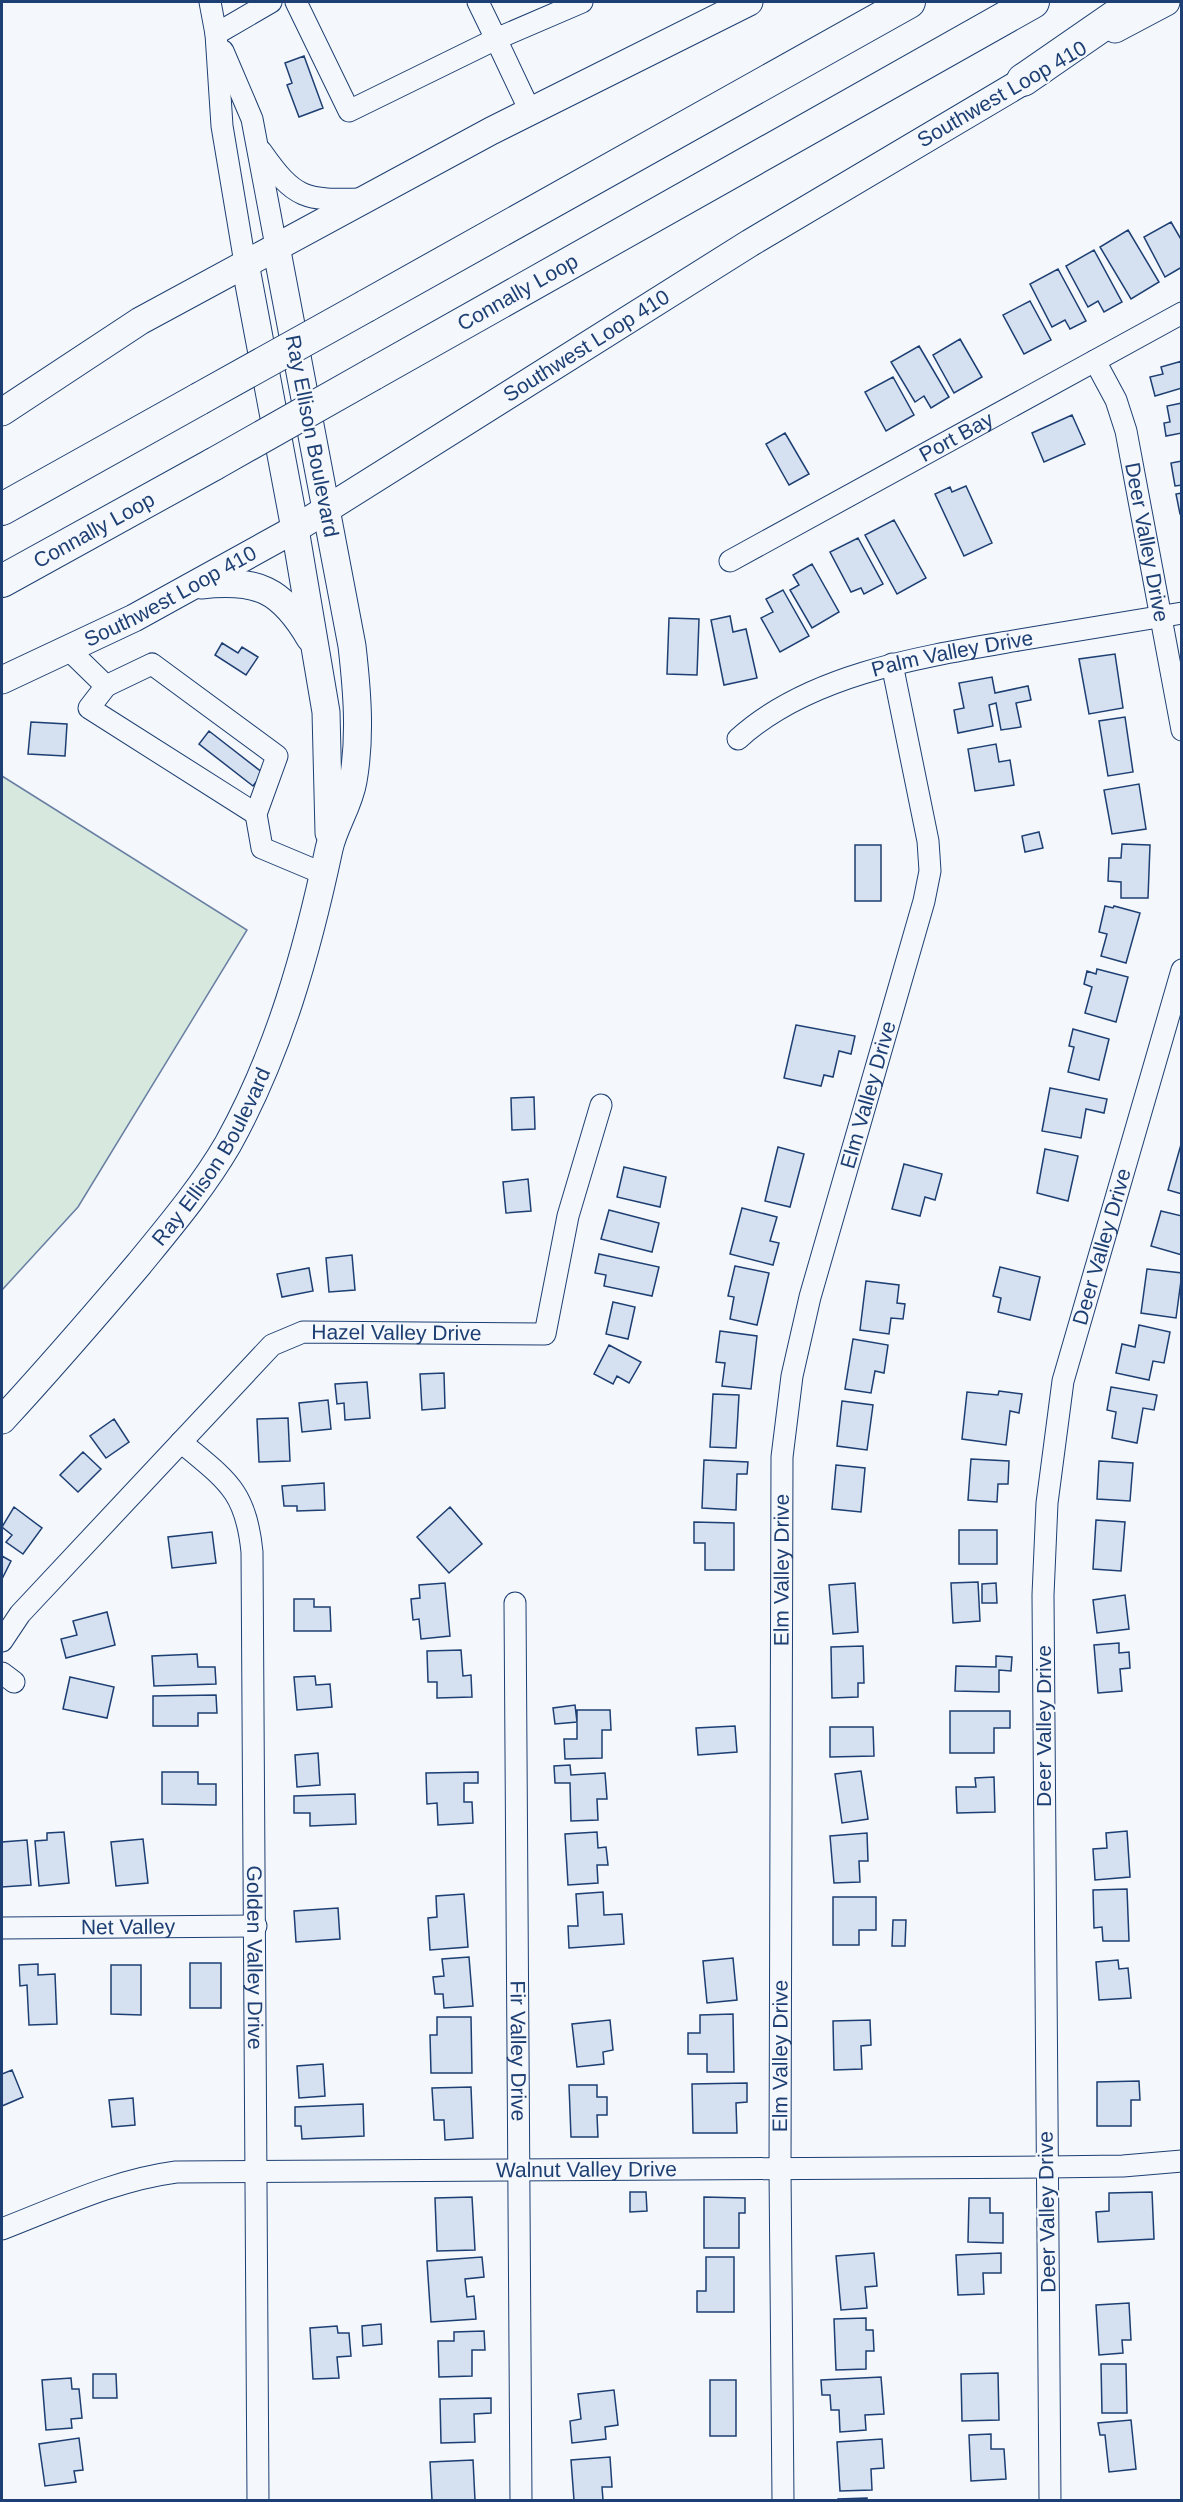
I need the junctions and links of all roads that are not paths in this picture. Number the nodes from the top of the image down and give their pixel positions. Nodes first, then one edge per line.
1 (210, 2) edge
2 (271, 2) edge
3 (296, 2) edge
4 (478, 2) edge
5 (582, 2) edge
6 (748, 2) edge
7 (909, 2) edge
8 (1033, 2) edge
9 (1136, 2) edge
10 (1166, 2) edge
11 (216, 34) junction
12 (496, 39) junction
13 (1023, 81) junction
14 (530, 111) junction
15 (257, 146) junction
16 (365, 199) junction
17 (276, 246) junction
18 (245, 264) junction
19 (1182, 313) edge
20 (1095, 361) junction
21 (2, 412) edge
22 (2, 509) edge
23 (326, 509) junction
24 (295, 529) junction
25 (730, 561) dead end
26 (2, 580) edge
27 (191, 586) junction
28 (1171, 615) edge
29 (316, 648) junction
30 (68, 649) junction
31 (892, 664) junction
32 (2, 680) edge
33 (106, 686) junction
34 (1182, 730) edge
35 (738, 739) dead end
36 (256, 814) junction
37 (330, 844) junction
38 (324, 874) junction
39 (1182, 970) edge
40 (601, 1105) dead end
41 (2, 1420) edge
42 (182, 1442) junction
43 (515, 1603) dead end
44 (2, 1641) edge
45 (256, 1926) junction
46 (2, 1928) edge
47 (1182, 2161) edge
48 (1046, 2167) junction
49 (780, 2170) junction
50 (520, 2171) junction
51 (255, 2172) junction
52 (2, 2229) edge
53 (258, 2500) edge
54 (521, 2500) edge
55 (783, 2500) edge
56 (1050, 2500) edge

1 - 11 street, Ray Ellison Boulevard
2 - 11 street
3 - 12 street
4 - 12 street
5 - 12 street
6 - 14 main road
7 - 22 highway, bridge
8 - 26 highway, Connally Loop, bridge
9 - 13 highway
10 - 13 main road, Southwest Loop 410
11 - 15 street, Ray Ellison Boulevard
11 - 18 street, Ray Ellison Boulevard
12 - 14 street
13 - 23 main road, Southwest Loop 410
14 - 16 main road
15 - 16 street
15 - 17 street, Ray Ellison Boulevard
16 - 17 main road
17 - 18 main road
17 - 23 main road, Ray Ellison Boulevard
18 - 21 main road
18 - 24 main road, Ray Ellison Boulevard
19 - 20 street, Port Bay
20 - 25 street, Port Bay
20 - 28 street, Deer Valley Drive
23 - 24 main road, Southwest Loop 410
23 - 37 main road, Ray Ellison Boulevard
24 - 27 main road, Southwest Loop 410
24 - 29 main road, Ray Ellison Boulevard
27 - 29 main road
27 - 30 main road, Southwest Loop 410
28 - 31 street, Palm Valley Drive
28 - 34 street, Deer Valley Drive
29 - 37 main road, Ray Ellison Boulevard
30 - 32 main road, Southwest Loop 410
30 - 33 street
31 - 35 street, Palm Valley Drive
31 - 49 street, Elm Valley Drive
33 - 36 street
33 - 36 street
36 - 38 street
37 - 38 main road, Ray Ellison Boulevard
38 - 41 main road, Ray Ellison Boulevard
39 - 48 street, Deer Valley Drive
40 - 42 street, Hazel Valley Drive
42 - 44 street, Hazel Valley Drive
42 - 45 street, Golden Valley Drive
43 - 50 street, Fir Valley Drive
45 - 46 street, Net Valley
45 - 51 street, Golden Valley Drive
47 - 48 street, Walnut Valley Drive
48 - 49 street, Walnut Valley Drive
48 - 56 street, Deer Valley Drive
49 - 50 street, Walnut Valley Drive
49 - 55 street, Elm Valley Drive
50 - 51 street, Walnut Valley Drive
50 - 54 street, Fir Valley Drive
51 - 52 street, Walnut Valley Drive
51 - 53 street, Golden Valley Drive

